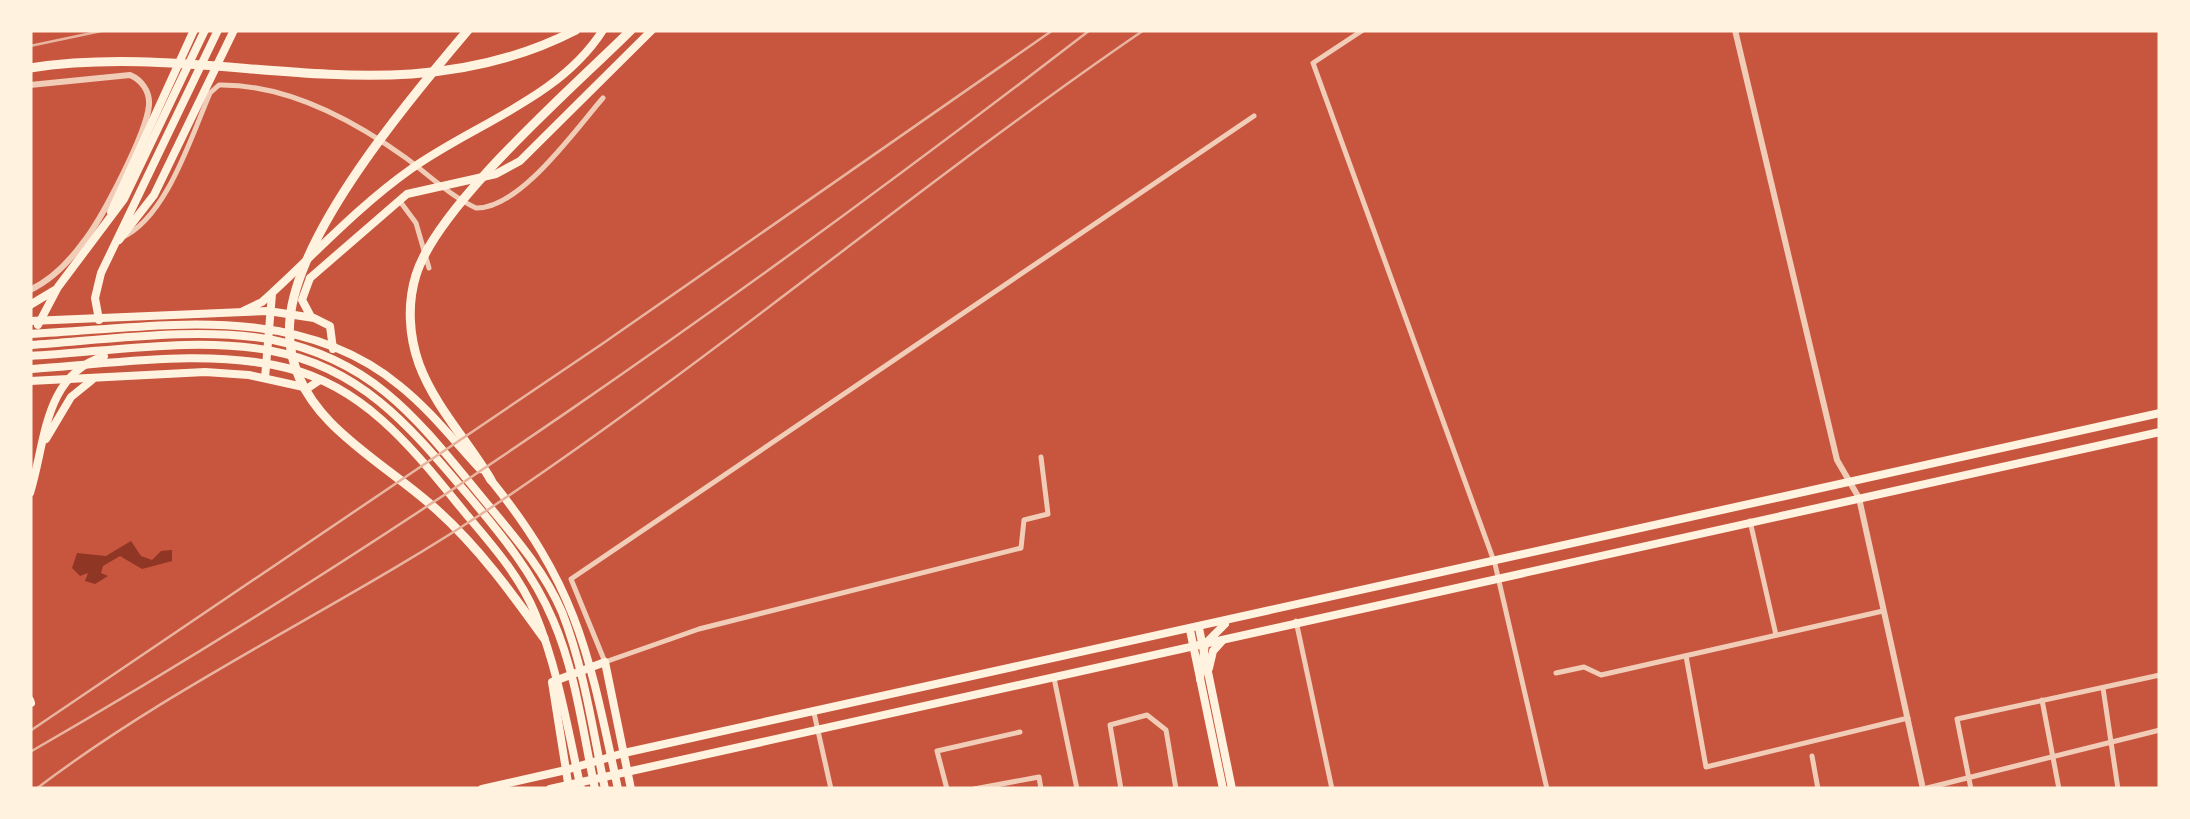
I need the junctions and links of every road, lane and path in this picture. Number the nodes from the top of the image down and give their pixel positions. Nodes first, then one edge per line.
1 (194, 30) edge
2 (205, 30) edge
3 (218, 30) edge
4 (234, 30) edge
5 (468, 30) edge
6 (576, 30) edge
7 (603, 30) edge
8 (631, 30) edge
9 (652, 30) edge
10 (1363, 30) edge
11 (1734, 30) edge
12 (30, 68) edge
13 (30, 86) edge
14 (604, 98) dead end
15 (199, 104) junction
16 (200, 116) junction
17 (1254, 116) dead end
18 (414, 166) junction
19 (138, 174) junction
20 (438, 184) junction
21 (118, 198) junction
22 (399, 200) junction
23 (99, 222) junction
24 (99, 237) junction
25 (118, 240) junction
26 (429, 268) dead end
27 (58, 287) junction
28 (30, 290) edge
29 (274, 290) junction
30 (30, 305) edge
31 (268, 311) junction
32 (238, 312) junction
33 (314, 318) junction
34 (98, 319) junction
35 (34, 321) edge
36 (30, 334) edge
37 (120, 340) junction
38 (30, 350) edge
39 (118, 352) junction
40 (30, 369) edge
41 (98, 377) junction
42 (265, 378) junction
43 (66, 380) junction
44 (30, 382) edge
45 (2160, 414) edge
46 (2160, 432) edge
47 (40, 457) junction
48 (1041, 457) dead end
49 (491, 480) junction
50 (1854, 484) junction
51 (30, 494) edge
52 (1859, 498) junction
53 (1750, 521) junction
54 (1496, 564) junction
55 (1498, 577) junction
56 (1885, 611) junction
57 (1229, 621) junction
58 (1296, 621) junction
59 (1194, 629) junction
60 (1231, 635) junction
61 (1776, 636) junction
62 (544, 638) junction
63 (1201, 644) junction
64 (1686, 656) junction
65 (605, 662) junction
66 (1053, 674) junction
67 (1556, 674) dead end
68 (2160, 675) edge
69 (1204, 678) junction
70 (2103, 687) junction
71 (2042, 700) junction
72 (814, 712) junction
73 (1908, 718) junction
74 (818, 729) junction
75 (2160, 730) edge
76 (1020, 732) dead end
77 (2109, 743) junction
78 (624, 753) junction
79 (1812, 756) dead end
80 (2053, 757) junction
81 (566, 770) junction
82 (627, 770) junction
83 (1969, 779) junction
84 (568, 787) edge
85 (482, 789) edge
86 (550, 789) edge
87 (581, 789) edge
88 (595, 789) edge
89 (605, 789) edge
90 (618, 789) edge
91 (631, 789) edge
92 (831, 789) edge
93 (947, 789) edge
94 (974, 789) edge
95 (1041, 789) edge
96 (1077, 789) edge
97 (1121, 789) edge
98 (1176, 789) edge
99 (1223, 789) edge
100 (1232, 789) edge
101 (1332, 789) edge
102 (1546, 789) edge
103 (1818, 789) edge
104 (1923, 789) edge
105 (1971, 789) edge
106 (2059, 789) edge
107 (2118, 789) edge

1 - 21 main road
2 - 19 main road
3 - 25 main road
4 - 15 main road
5 - 62 highway
6 - 12 highway
7 - 18 main road
8 - 49 highway
9 - 20 main road
10 - 54 street
11 - 50 street
13 - 23 street
14 - 20 street
15 - 16 street
15 - 25 main road
16 - 18 street
16 - 25 street
17 - 65 street
18 - 20 street
18 - 29 main road
19 - 21 main road
19 - 24 main road
20 - 22 main road
21 - 23 street
21 - 24 main road
22 - 26 street
22 - 33 main road
23 - 28 street
24 - 27 main road
25 - 34 main road
27 - 30 main road
27 - 35 main road
29 - 31 main road
29 - 32 main road
31 - 32 main road
31 - 33 main road
31 - 42 main road
32 - 34 main road
33 - 42 main road
34 - 35 main road
34 - 37 main road
35 - 38 main road
36 - 49 main road
37 - 38 main road
37 - 89 main road
38 - 39 main road
39 - 43 main road
39 - 88 main road
40 - 62 main road
41 - 42 main road
41 - 43 main road
41 - 47 main road
43 - 44 main road
43 - 47 main road
45 - 50 main road
46 - 52 main road
47 - 51 main road
48 - 65 street
49 - 90 main road
50 - 52 street
50 - 54 main road
52 - 53 main road
52 - 56 street
53 - 55 main road
53 - 61 street
54 - 55 street
54 - 57 main road
55 - 58 main road
55 - 102 street
56 - 61 street
56 - 73 street
57 - 59 main road
57 - 63 main road
58 - 60 main road
58 - 101 street
59 - 63 main road
59 - 72 main road
60 - 63 main road
60 - 69 main road
61 - 64 street
62 - 87 main road
63 - 66 main road
63 - 69 main road
64 - 67 street
64 - 73 street
65 - 78 main road
65 - 81 main road
66 - 74 main road
66 - 96 street
68 - 70 street
69 - 99 main road
69 - 100 main road
70 - 71 street
70 - 77 street
71 - 80 street
71 - 83 street
72 - 74 street
72 - 78 main road
73 - 104 street
74 - 82 main road
74 - 92 street
75 - 77 street
76 - 93 street
77 - 80 street
77 - 107 street
78 - 81 main road
78 - 82 main road
79 - 103 street
80 - 83 street
80 - 106 street
81 - 84 main road
81 - 85 main road
82 - 84 main road
82 - 91 main road
83 - 104 street
83 - 105 street
84 - 86 main road
94 - 95 street
97 - 98 street

